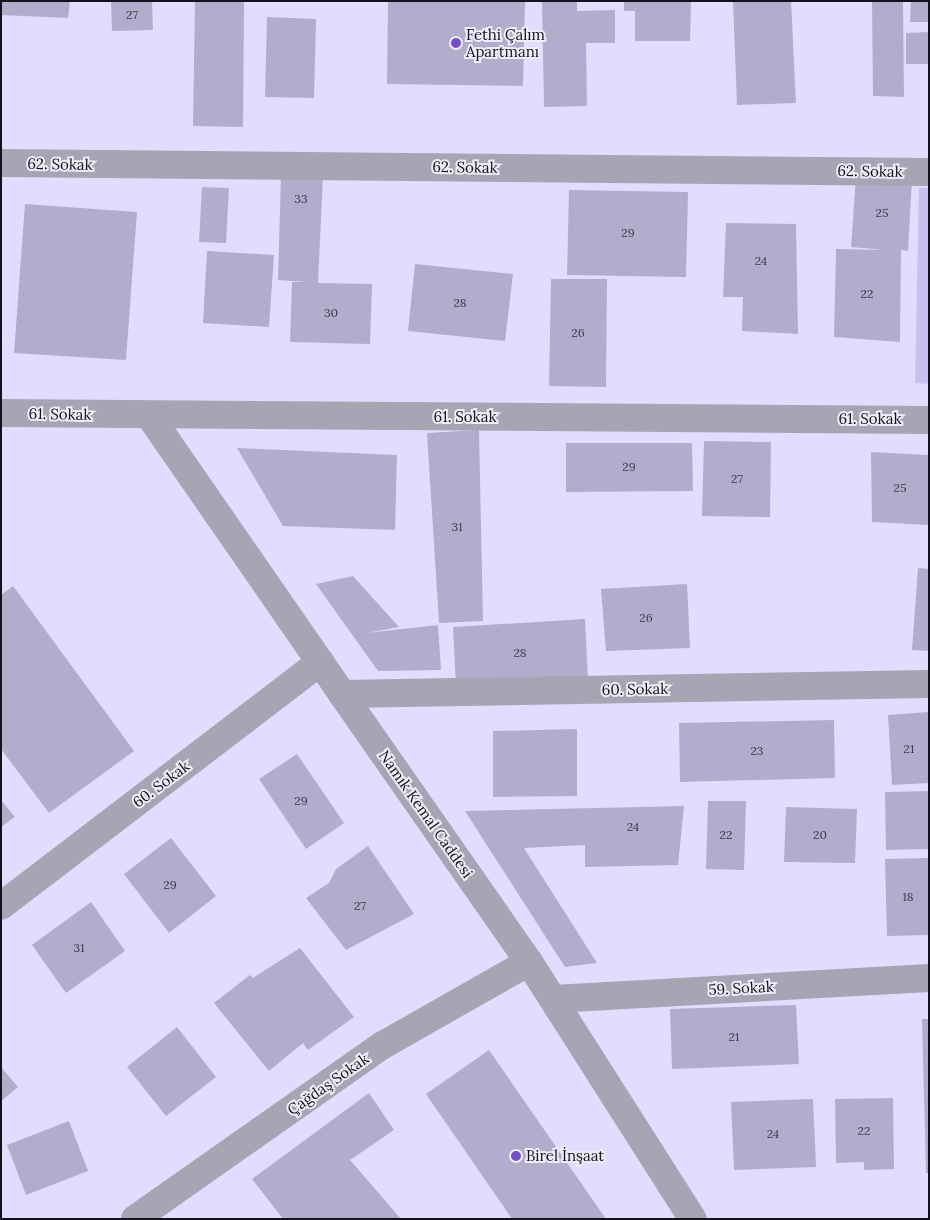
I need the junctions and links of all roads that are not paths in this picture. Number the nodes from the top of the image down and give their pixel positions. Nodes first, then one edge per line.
1 (1, 163) edge
2 (929, 172) edge
3 (1, 413) edge
4 (149, 416) junction
5 (929, 420) edge
6 (320, 662) junction
7 (929, 684) edge
8 (342, 694) junction
9 (1, 906) edge
10 (529, 962) junction
11 (929, 978) edge
12 (553, 998) junction
13 (135, 1219) edge
14 (693, 1219) edge

1 - 2 street, 62. Sokak
3 - 4 street, 61. Sokak
4 - 5 street, 61. Sokak
4 - 6 street, Namık Kemal Caddesi
6 - 8 street, Namık Kemal Caddesi
6 - 9 street, 60. Sokak
7 - 8 street, 60. Sokak
8 - 10 street, Namık Kemal Caddesi
10 - 12 street, Namık Kemal Caddesi
10 - 13 street, Çağdaş Sokak
11 - 12 street, 59. Sokak
12 - 14 street, Namık Kemal Caddesi

